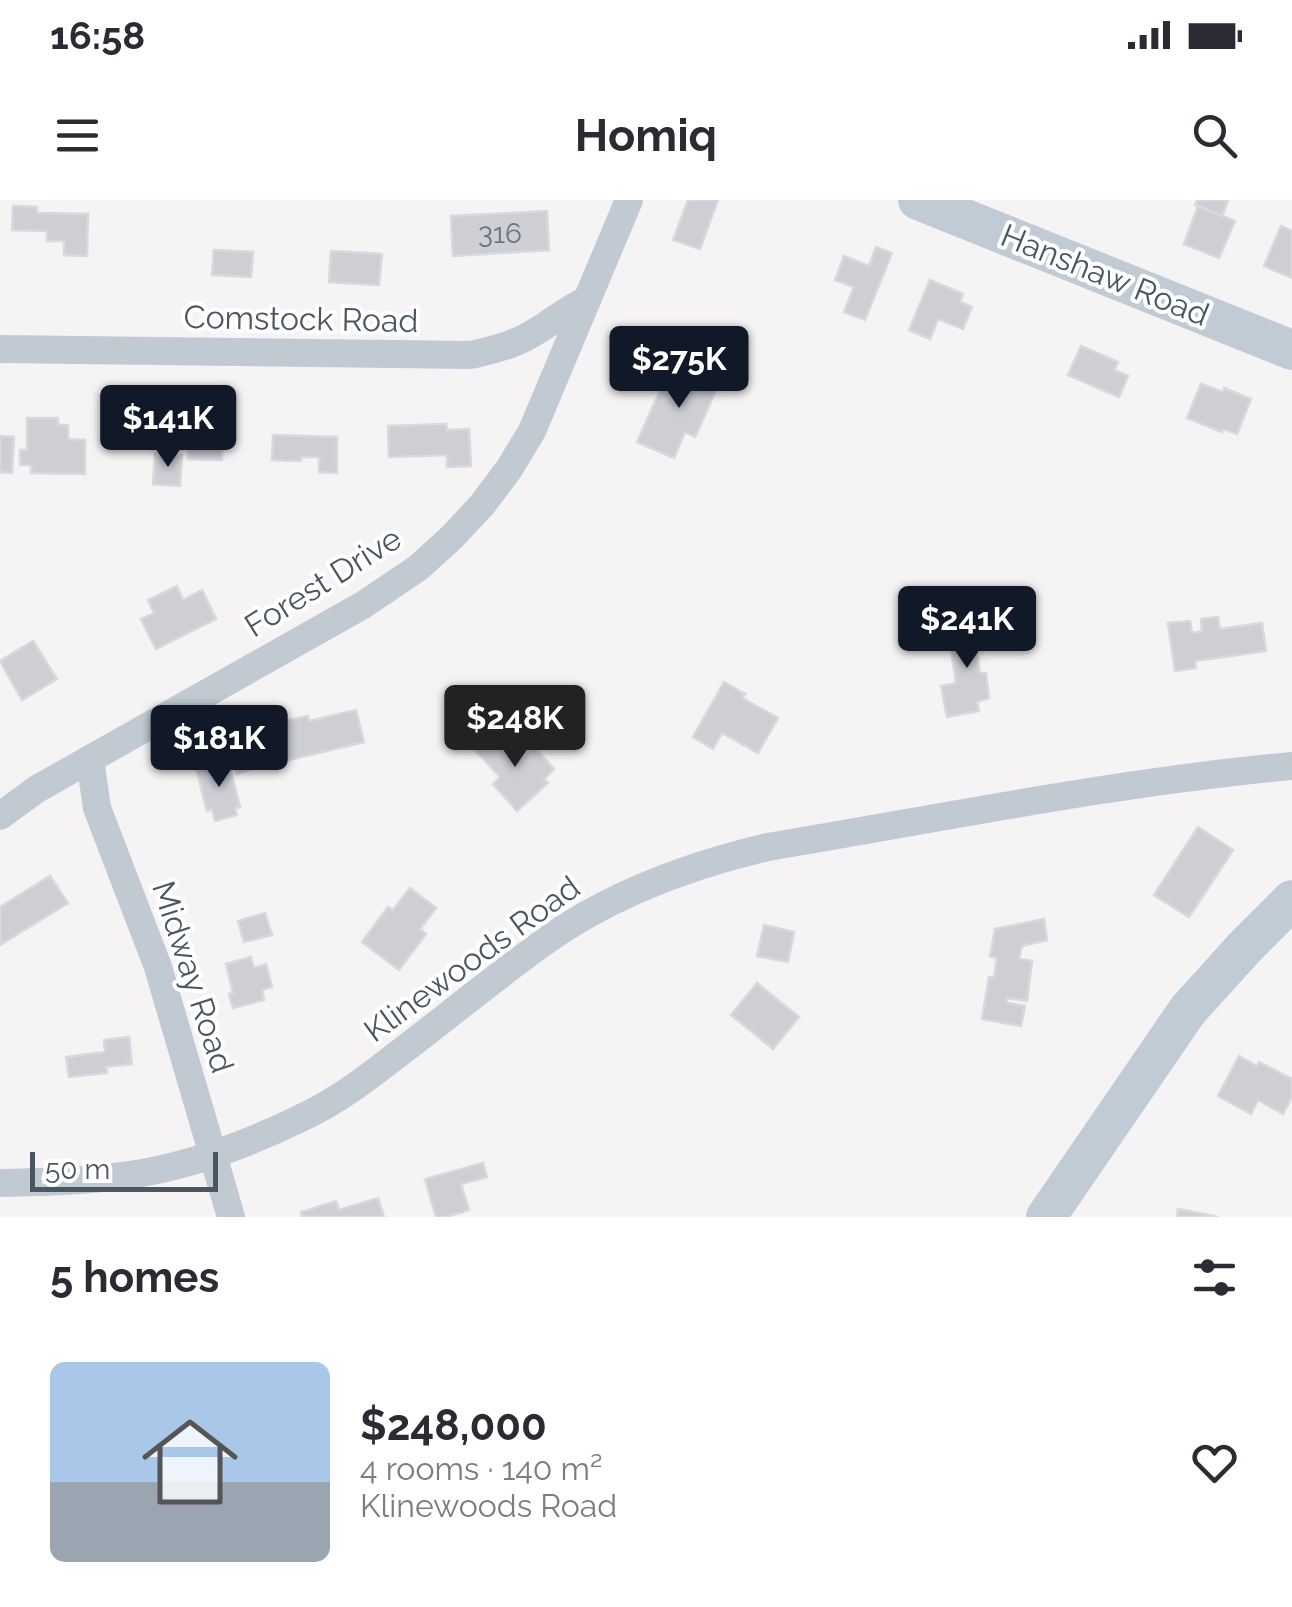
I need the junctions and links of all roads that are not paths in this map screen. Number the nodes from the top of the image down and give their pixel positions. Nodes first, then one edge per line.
1 (628, 200) edge
2 (918, 200) edge
3 (586, 300) junction
4 (0, 349) edge
5 (1292, 350) edge
6 (90, 759) junction
7 (1292, 766) edge
8 (0, 816) edge
9 (1292, 900) edge
10 (212, 1153) junction
11 (0, 1183) edge
12 (230, 1217) edge
13 (1046, 1217) edge

1 - 3 street, Forest Drive
2 - 5 street, Hanshaw Road
3 - 4 street, Comstock Road
3 - 6 street, Forest Drive
6 - 8 street, Forest Drive
6 - 10 street, Midway Road
7 - 10 street, Klinewoods Road
9 - 13 street
10 - 11 street, Klinewoods Road
10 - 12 street, Midway Road

